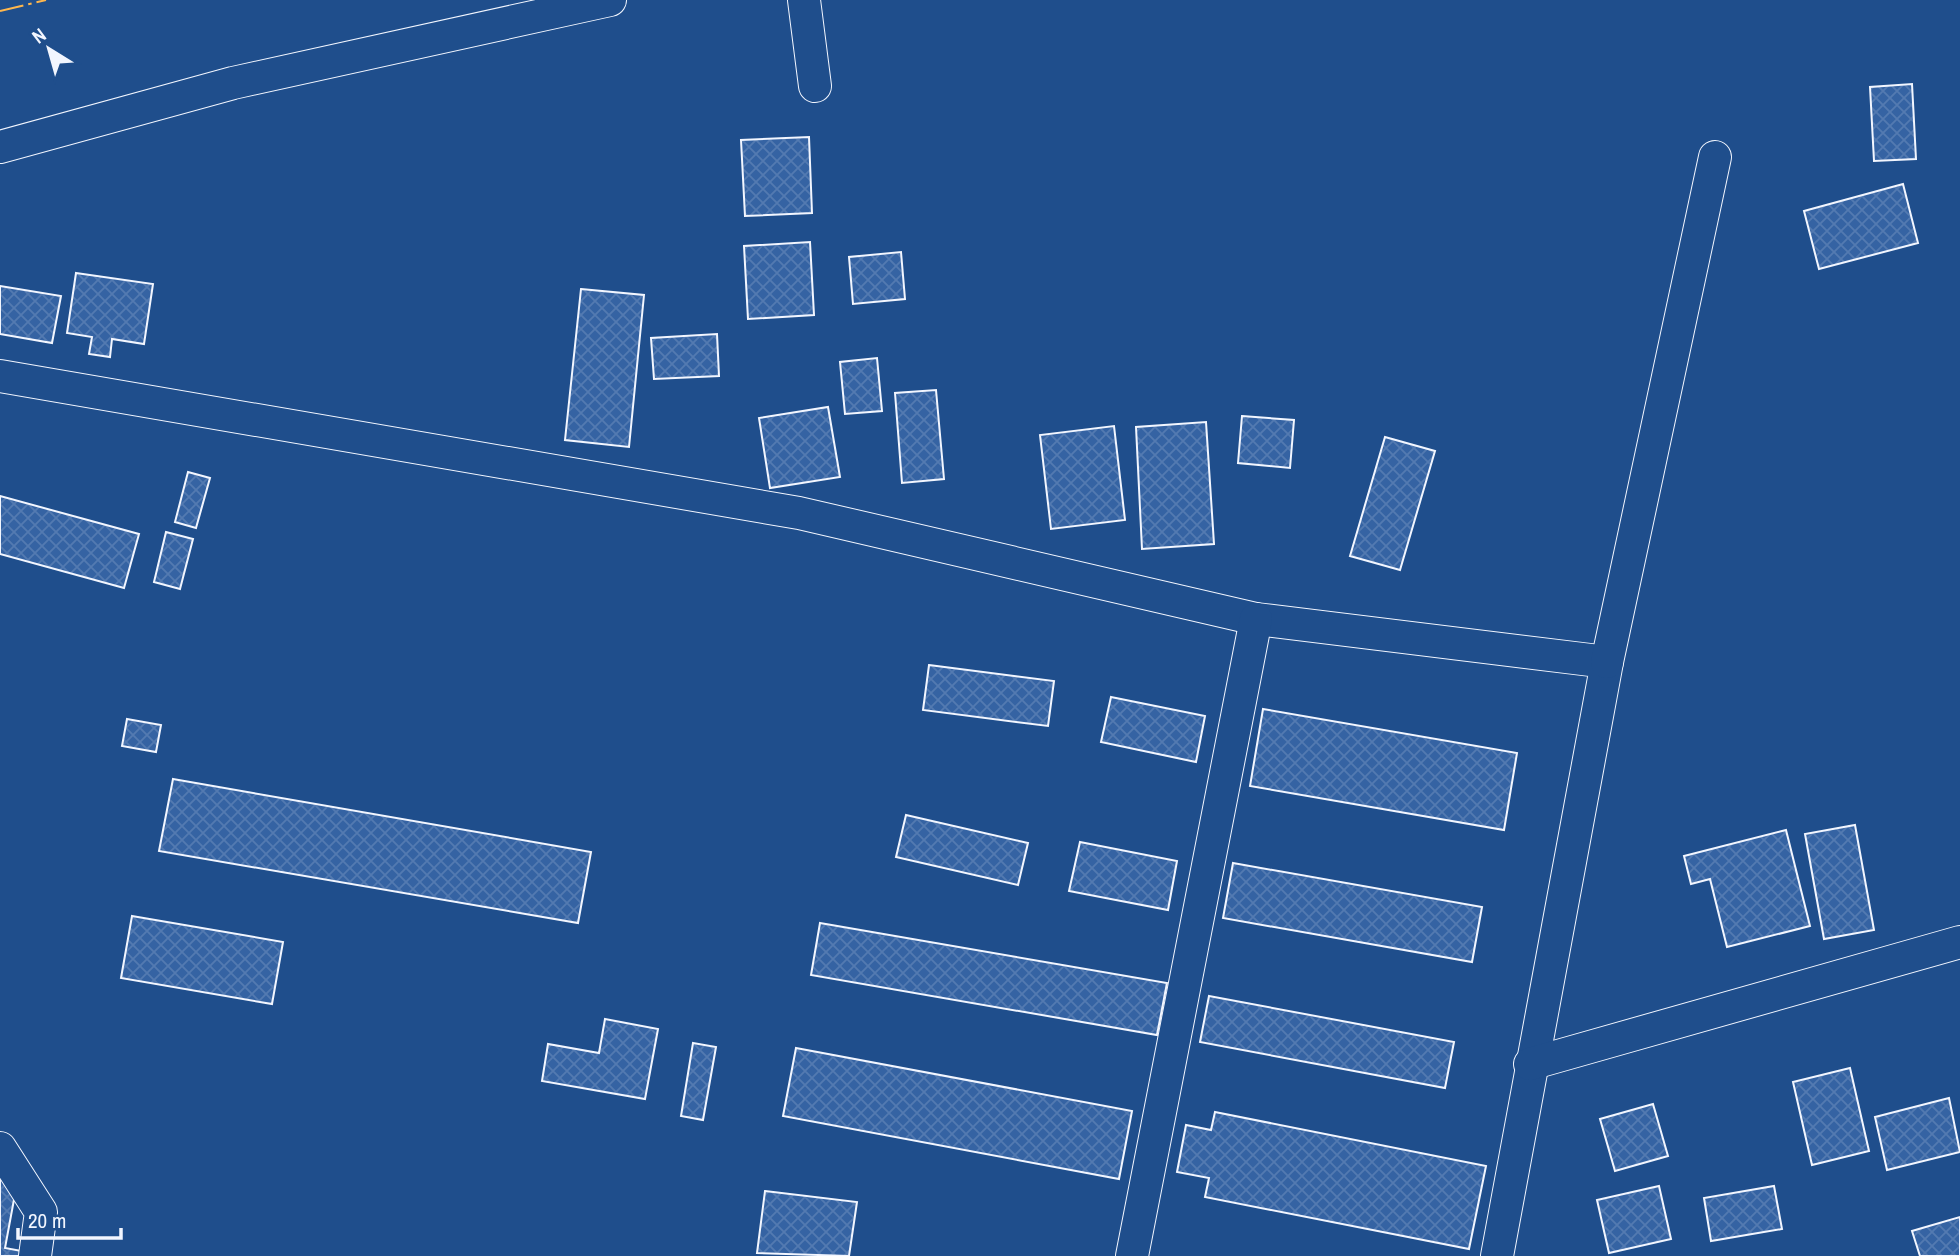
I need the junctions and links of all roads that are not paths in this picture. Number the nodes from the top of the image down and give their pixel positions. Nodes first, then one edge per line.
1 (610, 0) edge
2 (804, 0) edge
3 (815, 86) dead end
4 (0, 147) edge
5 (1715, 157) dead end
6 (0, 376) edge
7 (1256, 619) junction
8 (1607, 662) junction
9 (1960, 943) edge
10 (1530, 1064) junction
11 (0, 1147) edge
12 (35, 1256) edge
13 (1132, 1256) edge
14 (1497, 1256) edge

1 - 4 street
2 - 3 street
5 - 8 street
6 - 7 street
7 - 8 street
7 - 13 street
8 - 10 street
9 - 10 street
10 - 14 street
11 - 12 street

